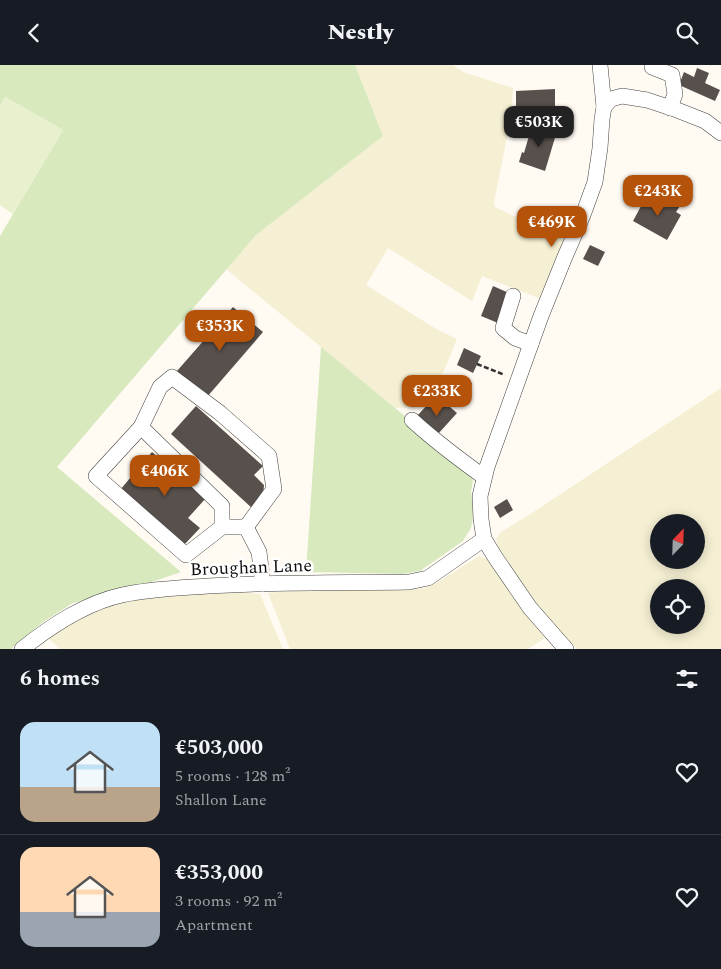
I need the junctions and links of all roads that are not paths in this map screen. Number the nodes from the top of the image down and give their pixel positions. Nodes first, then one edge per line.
1 (600, 65) edge
2 (653, 65) edge
3 (604, 107) junction
4 (670, 108) junction
5 (721, 133) edge
6 (513, 296) dead end
7 (531, 344) junction
8 (412, 420) dead end
9 (141, 427) junction
10 (484, 477) junction
11 (222, 527) junction
12 (246, 527) junction
13 (484, 539) junction
14 (263, 584) junction
15 (22, 649) edge
16 (566, 649) edge

1 - 3 street
2 - 4 street
3 - 4 street
3 - 7 street
4 - 5 street
6 - 7 street
7 - 10 street
8 - 10 street
9 - 11 street
9 - 11 street
9 - 12 street
10 - 13 street
11 - 12 street
12 - 14 street
13 - 14 street, Broughan Lane
13 - 16 street
14 - 15 street, Broughan Lane

